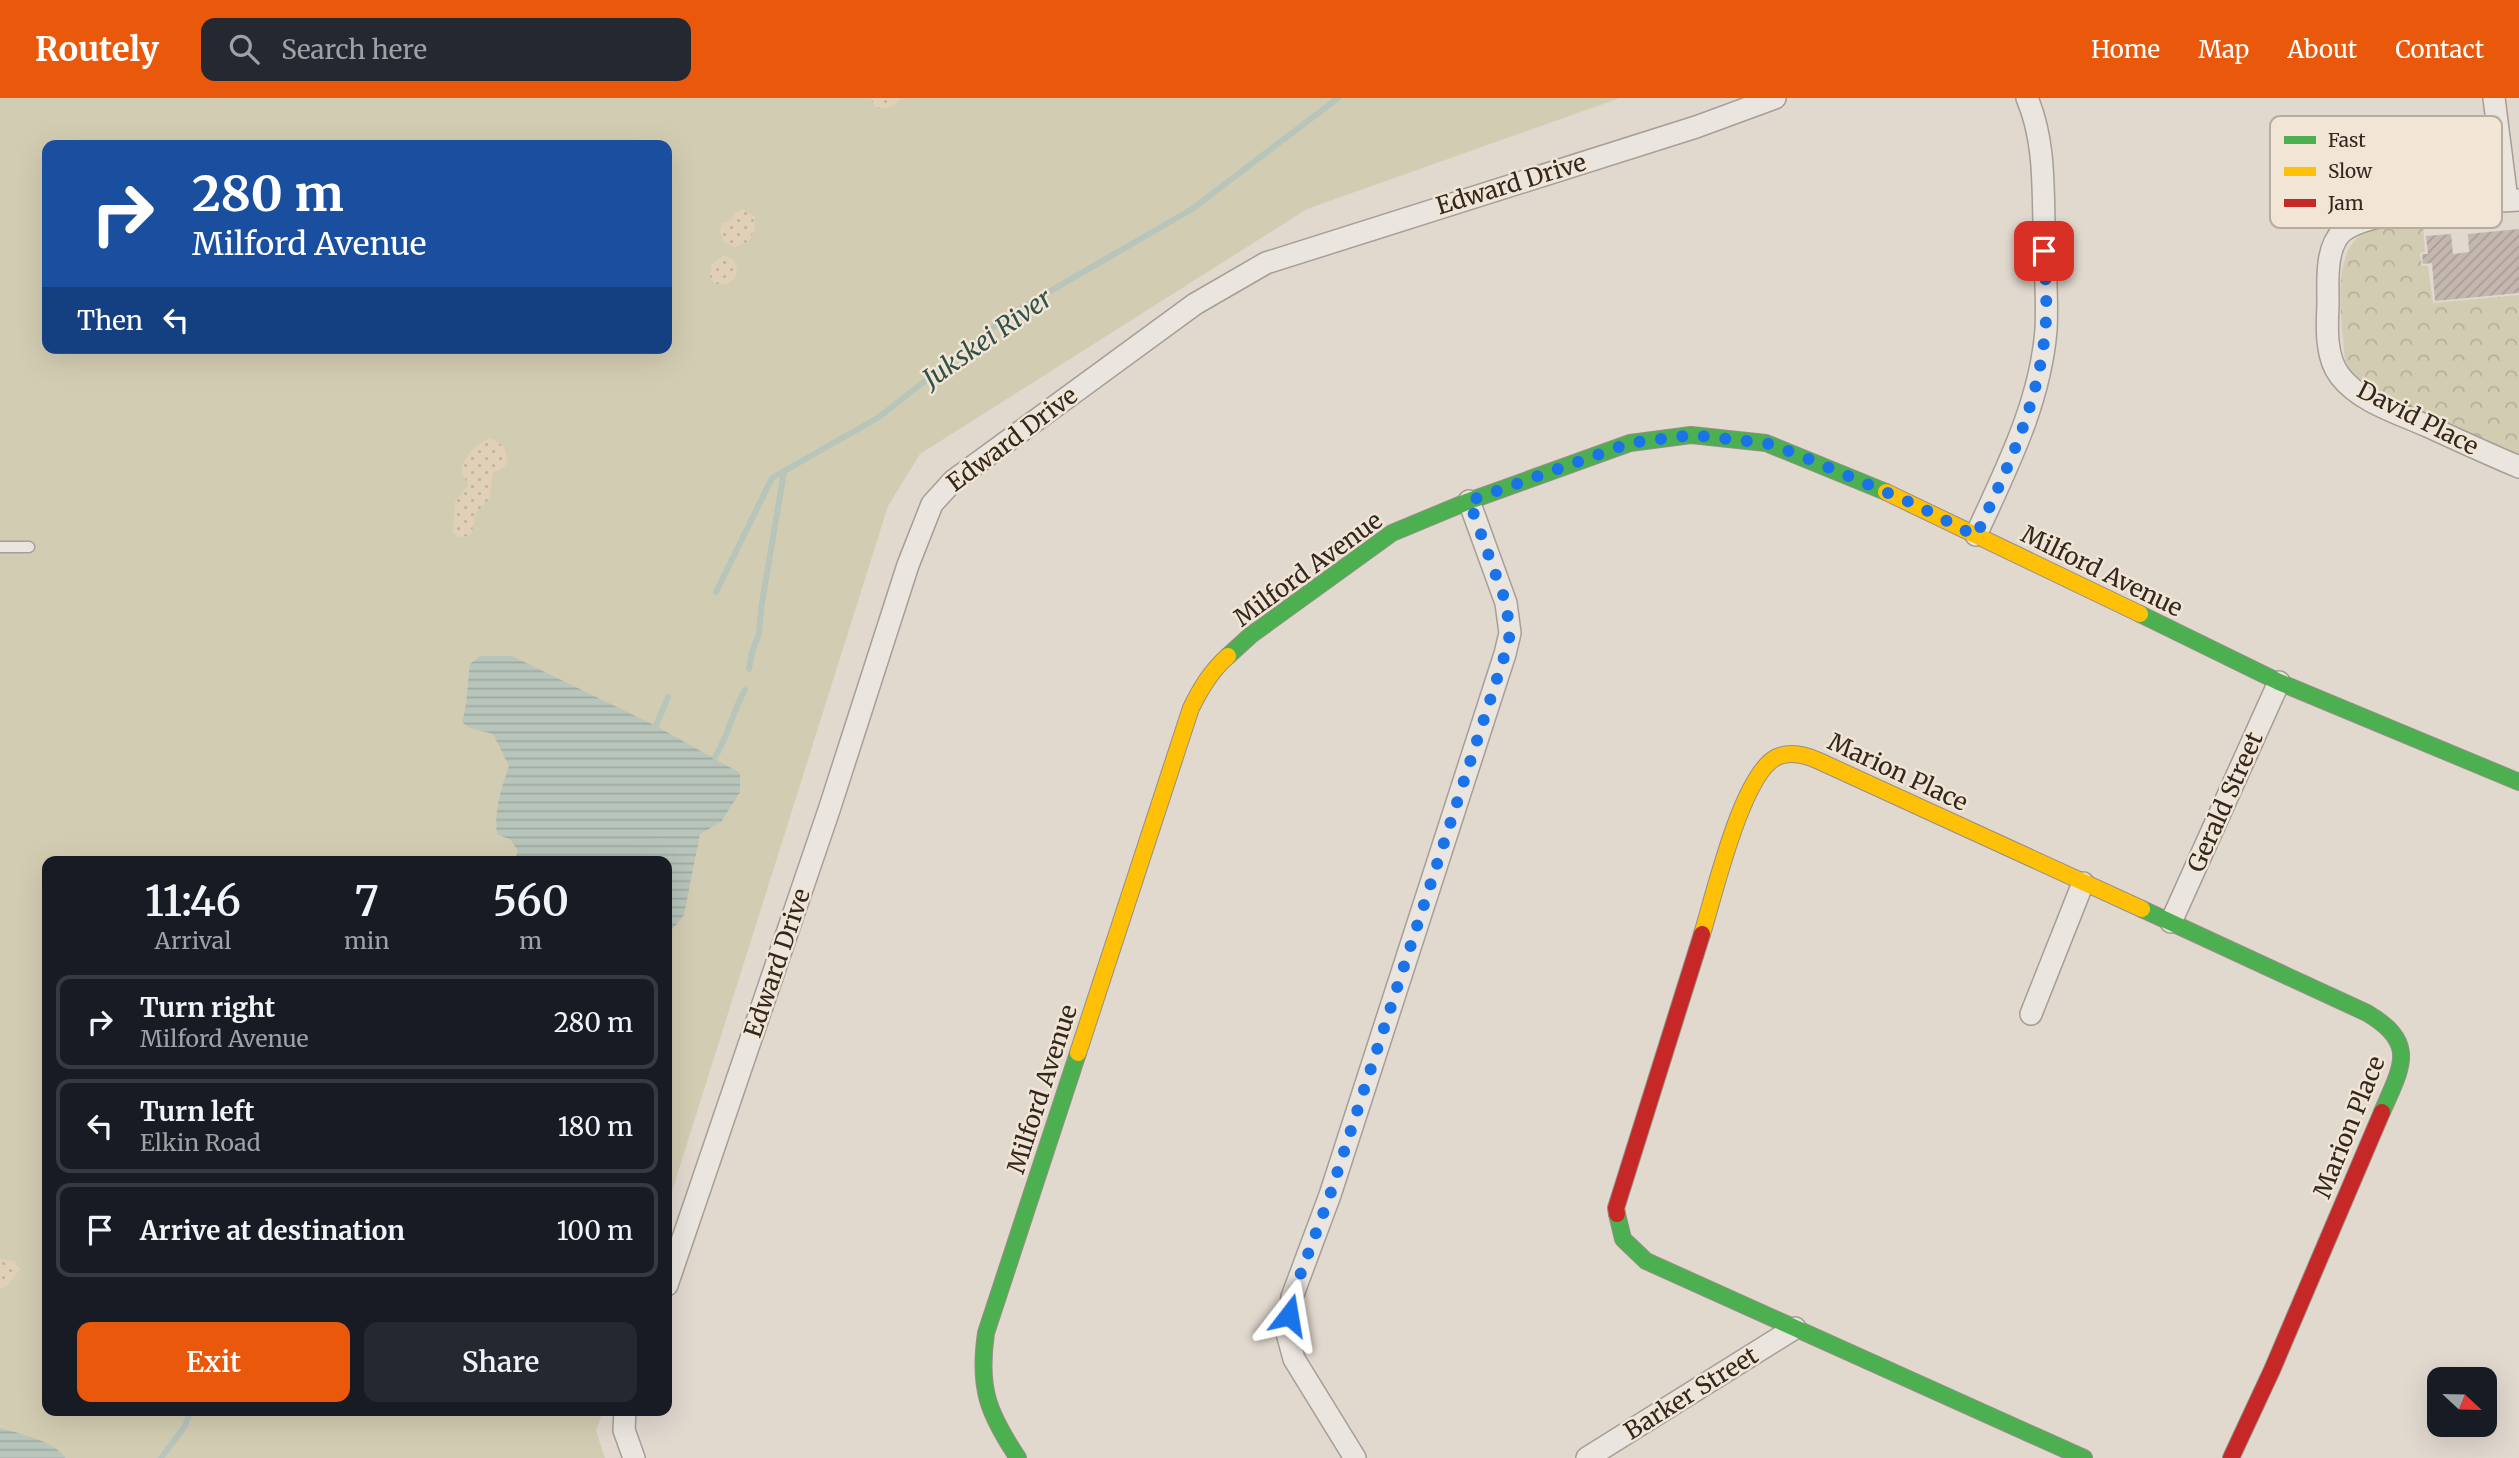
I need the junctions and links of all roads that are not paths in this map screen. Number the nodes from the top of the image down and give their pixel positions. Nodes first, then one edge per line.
1 (1775, 98) edge
2 (2027, 98) edge
3 (2494, 98) edge
4 (2497, 116) edge
5 (2502, 141) edge
6 (2513, 200) edge
7 (2351, 228) edge
8 (2519, 467) edge
9 (1469, 501) junction
10 (1976, 536) junction
11 (0, 547) edge
12 (29, 547) dead end
13 (2279, 682) junction
14 (2519, 782) edge
15 (2083, 883) junction
16 (2171, 922) junction
17 (2031, 1014) dead end
18 (672, 1270) edge
19 (1796, 1328) junction
20 (625, 1416) edge
21 (634, 1458) edge
22 (1018, 1458) edge
23 (1355, 1458) edge
24 (1587, 1458) edge
25 (2084, 1458) edge
26 (2231, 1458) edge

1 - 18 street, Edward Drive
2 - 10 street
3 - 4 street, David Place
5 - 6 street, David Place
7 - 8 street, David Place
9 - 10 street, Milford Avenue
9 - 22 street, Milford Avenue
9 - 23 street
10 - 13 street, Milford Avenue
11 - 12 lane
13 - 14 street, Milford Avenue
13 - 16 street, Gerald Street
15 - 16 street, Marion Place
15 - 17 street
15 - 19 street, Marion Place
16 - 26 street, Marion Place
19 - 24 street, Barker Street
19 - 25 street, Marion Place
20 - 21 street

